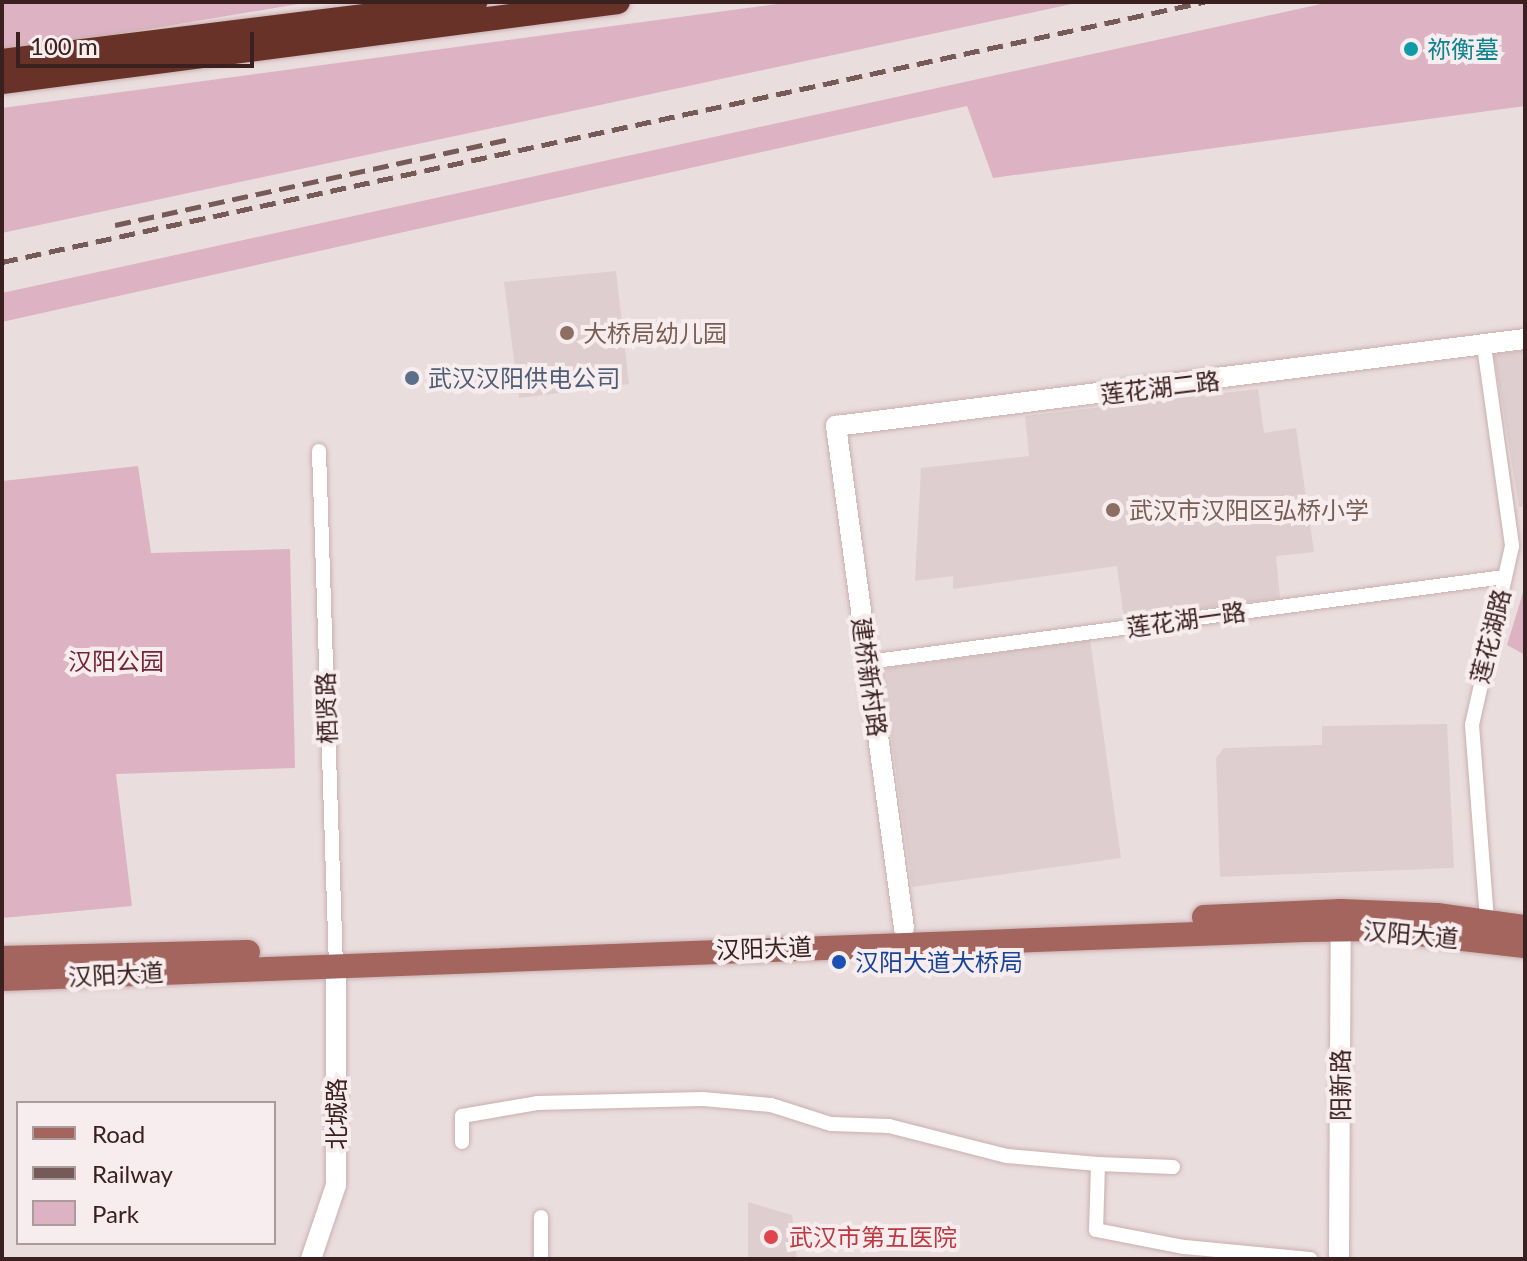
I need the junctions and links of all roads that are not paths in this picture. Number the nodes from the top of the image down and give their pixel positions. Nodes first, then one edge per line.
1 (475, 2) edge
2 (618, 2) edge
3 (2, 61) edge
4 (2, 82) edge
5 (1525, 339) edge
6 (1484, 346) junction
7 (836, 426) joint
8 (319, 451) dead end
9 (1504, 577) junction
10 (868, 662) junction
11 (1341, 920) junction
12 (1487, 922) junction
13 (1525, 927) edge
14 (904, 928) junction
15 (1525, 946) edge
16 (334, 957) junction
17 (2, 958) edge
18 (2, 979) edge
19 (462, 1142) dead end
20 (1098, 1164) junction
21 (1173, 1167) dead end
22 (541, 1217) dead end
23 (311, 1259) edge
24 (541, 1259) edge
25 (1310, 1259) edge
26 (1339, 1259) edge

1 - 3 highway
2 - 4 highway
5 - 6 street
6 - 7 street, 莲花湖二路
6 - 9 street, 莲花湖路
7 - 10 street, 建桥新村路
8 - 16 street, 栖贤路
9 - 10 street, 莲花湖一路
9 - 12 street, 莲花湖路
10 - 14 street, 建桥新村路
11 - 12 main road, 汉阳大道
11 - 14 main road, 汉阳大道
11 - 15 main road, 汉阳大道
11 - 16 main road, 汉阳大道
11 - 26 street, 阳新路
12 - 13 main road, 汉阳大道
14 - 16 main road, 汉阳大道
16 - 17 main road, 汉阳大道
16 - 18 main road, 汉阳大道
16 - 23 street, 北城路
19 - 20 street
20 - 21 street
20 - 25 street
22 - 24 street

